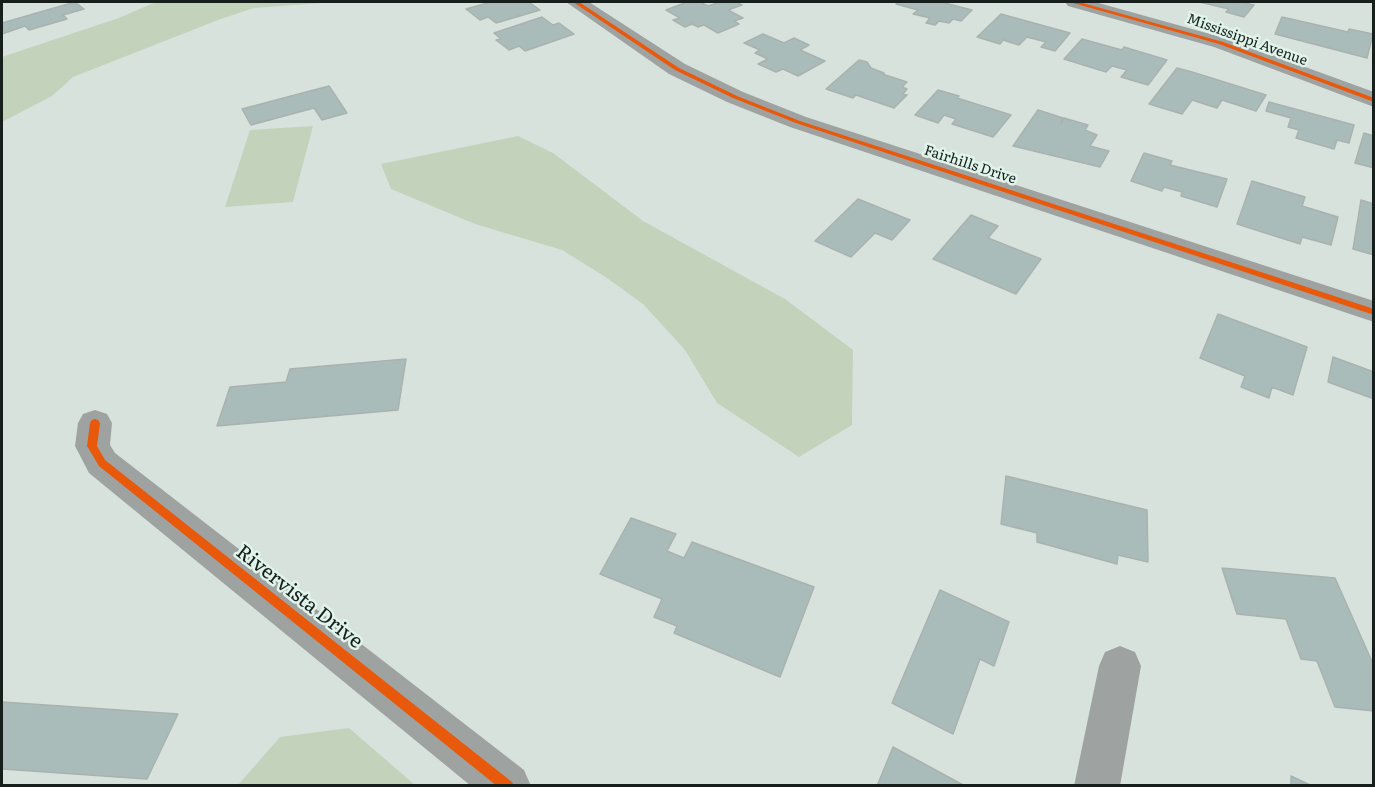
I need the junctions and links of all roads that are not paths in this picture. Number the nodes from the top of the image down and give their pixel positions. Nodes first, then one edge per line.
1 (576, 2) edge
2 (1075, 2) edge
3 (1374, 100) edge
4 (1374, 312) edge
5 (95, 423) dead end
6 (1120, 666) dead end
7 (508, 786) edge
8 (1097, 786) edge

1 - 4 street, Fairhills Drive
2 - 3 street, Mississippi Avenue
5 - 7 street, Rivervista Drive
6 - 8 street

